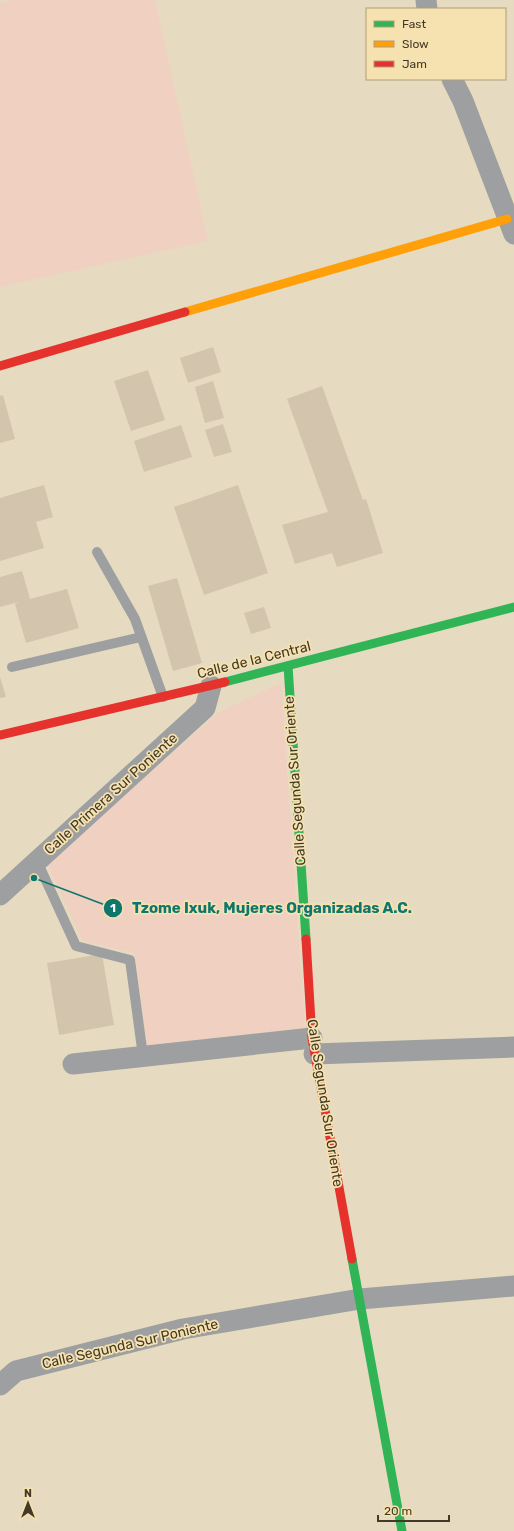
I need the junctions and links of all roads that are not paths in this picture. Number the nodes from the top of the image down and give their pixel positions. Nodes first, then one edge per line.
1 (452, 80) edge
2 (510, 226) edge
3 (0, 366) edge
4 (97, 552) dead end
5 (514, 607) edge
6 (141, 637) junction
7 (288, 666) junction
8 (12, 667) dead end
9 (211, 686) junction
10 (163, 697) junction
11 (0, 735) edge
12 (37, 861) junction
13 (0, 895) edge
14 (313, 1046) junction
15 (514, 1047) edge
16 (143, 1056) junction
17 (73, 1064) dead end
18 (514, 1286) edge
19 (360, 1299) junction
20 (0, 1385) edge
21 (402, 1531) edge

1 - 2 street
2 - 3 street
4 - 6 lane
5 - 7 street, Calle de la Central
6 - 8 lane
6 - 10 lane
7 - 9 street, Calle de la Central
7 - 14 street, Calle Segunda Sur Oriente
9 - 10 street, Calle de la Central
9 - 12 street, Calle Primera Sur Poniente
10 - 11 street, Calle de la Central
12 - 13 street, Calle Primera Sur Poniente
12 - 16 lane
14 - 15 street
14 - 16 street
14 - 19 street, Calle Segunda Sur Oriente
16 - 17 street
18 - 19 street
19 - 20 street, Calle Segunda Sur Poniente
19 - 21 street, Calle Segunda Sur Oriente

